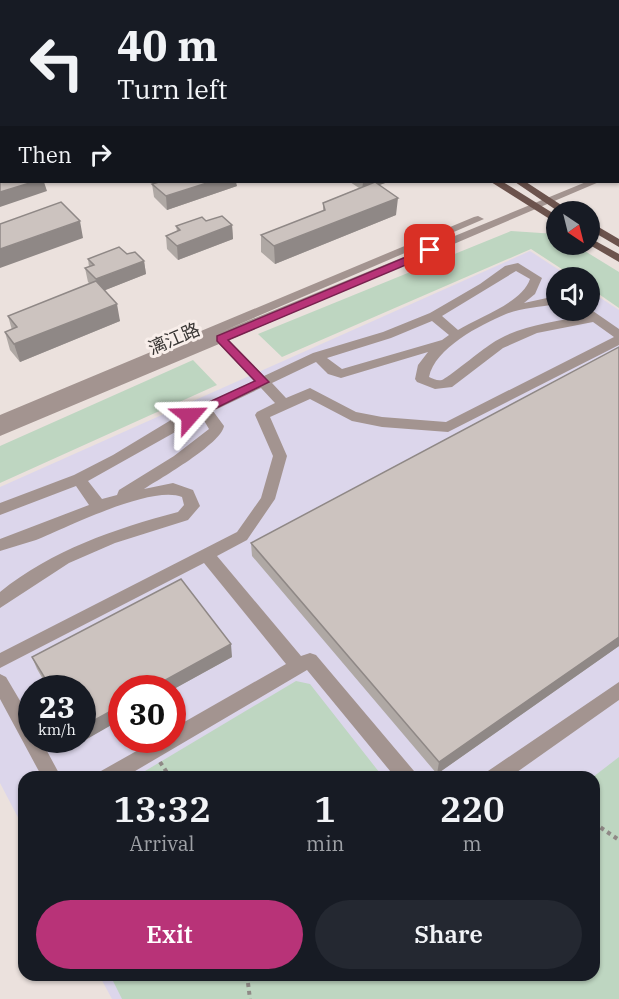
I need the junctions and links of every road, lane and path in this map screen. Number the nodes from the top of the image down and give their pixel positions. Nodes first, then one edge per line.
1 (498, 183) edge
2 (521, 183) edge
3 (568, 183) edge
4 (591, 183) edge
5 (537, 200) junction
6 (546, 204) edge
7 (546, 209) edge
8 (600, 232) edge
9 (619, 244) edge
10 (600, 247) edge
11 (619, 259) edge
12 (529, 300) junction
13 (546, 300) edge
14 (434, 316) junction
15 (565, 321) edge
16 (598, 321) edge
17 (216, 334) junction
18 (458, 336) junction
19 (619, 337) edge
20 (445, 343) junction
21 (412, 354) junction
22 (318, 356) junction
23 (424, 364) junction
24 (263, 382) junction
25 (283, 403) junction
26 (204, 410) junction
27 (0, 420) edge
28 (0, 431) edge
29 (156, 475) junction
30 (79, 479) junction
31 (167, 489) junction
32 (106, 504) junction
33 (0, 509) edge
34 (29, 536) junction
35 (0, 545) edge
36 (206, 554) junction
37 (0, 556) edge
38 (0, 601) edge
39 (0, 661) edge
40 (298, 666) junction
41 (0, 682) edge
42 (619, 690) edge
43 (18, 714) edge
44 (186, 731) edge
45 (39, 753) edge
46 (148, 753) edge
47 (49, 771) edge
48 (118, 771) edge
49 (402, 771) edge
50 (504, 771) edge
51 (600, 827) edge
52 (619, 840) edge
53 (248, 981) edge
54 (250, 999) edge

1 - 5 main road
2 - 5 main road
3 - 5 street, 漓江路
4 - 5 street, 漓江路
5 - 6 main road
5 - 7 main road
5 - 17 street, 漓江路
8 - 9 main road
10 - 11 main road
12 - 13 street
12 - 14 street
12 - 18 street
14 - 18 street
14 - 22 street
15 - 23 street
16 - 19 street
17 - 24 street
17 - 27 street, 漓江路
17 - 28 street, 漓江路
18 - 20 street
19 - 25 street
20 - 21 street
20 - 23 street
21 - 22 street
21 - 23 street
22 - 24 street
24 - 25 street
24 - 26 street
25 - 36 street
26 - 29 street
26 - 30 street
29 - 31 street
29 - 32 street
30 - 32 street
30 - 33 street
31 - 32 street
31 - 38 street
32 - 34 street
34 - 35 street
34 - 37 street
36 - 39 street
36 - 40 street
40 - 44 street
40 - 49 street
41 - 43 street
42 - 50 street
45 - 47 street
46 - 48 street
51 - 52 path
53 - 54 path

